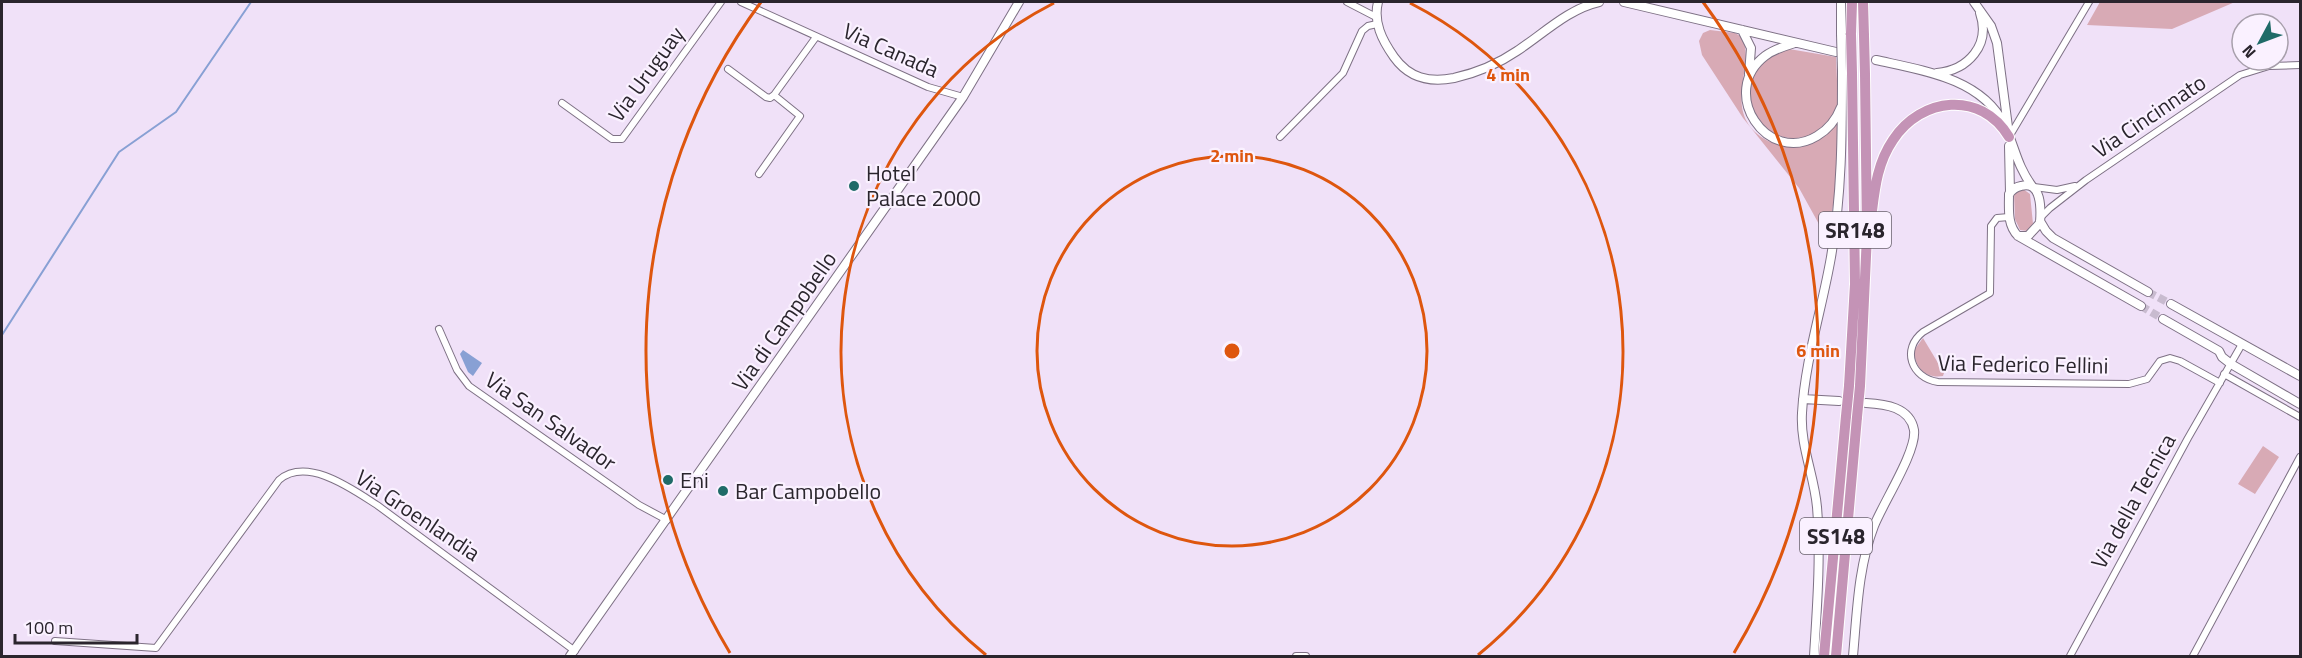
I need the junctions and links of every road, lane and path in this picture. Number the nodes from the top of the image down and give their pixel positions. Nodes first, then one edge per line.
1 (721, 2) edge
2 (741, 2) edge
3 (1019, 2) edge
4 (1347, 2) edge
5 (1378, 2) edge
6 (1599, 2) edge
7 (1624, 2) edge
8 (1841, 2) edge
9 (1852, 2) edge
10 (1865, 2) edge
11 (1975, 2) edge
12 (2089, 2) edge
13 (1377, 21) junction
14 (1742, 30) junction
15 (1846, 34) junction
16 (816, 37) junction
17 (1795, 43) junction
18 (1836, 52) dead end
19 (1876, 60) dead end
20 (2301, 65) edge
21 (728, 69) dead end
22 (1847, 72) junction
23 (1931, 73) junction
24 (1749, 74) junction
25 (774, 95) junction
26 (963, 97) junction
27 (562, 103) dead end
28 (1842, 104) junction
29 (2006, 110) junction
30 (2023, 114) junction
31 (2009, 136) junction
32 (1280, 137) dead end
33 (759, 174) dead end
34 (2086, 180) junction
35 (2033, 186) junction
36 (2010, 193) junction
37 (2009, 217) junction
38 (2040, 220) junction
39 (2018, 236) junction
40 (2085, 256) junction
41 (2078, 270) junction
42 (1865, 283) junction
43 (2147, 291) joint
44 (2171, 304) tunnel mouth
45 (2139, 305) joint
46 (2163, 319) tunnel mouth
47 (439, 329) dead end
48 (2230, 337) junction
49 (2242, 344) junction
50 (2219, 351) junction
51 (2230, 364) junction
52 (2224, 374) junction
53 (2300, 375) edge
54 (2220, 382) junction
55 (1854, 386) junction
56 (1803, 399) junction
57 (1839, 401) dead end
58 (1866, 403) dead end
59 (2301, 404) edge
60 (1852, 416) junction
61 (2301, 417) edge
62 (2301, 458) edge
63 (667, 520) junction
64 (55, 640) dead end
65 (573, 654) edge
66 (1296, 657) edge
67 (1306, 657) edge
68 (1814, 657) edge
69 (1824, 657) edge
70 (1836, 657) edge
71 (1853, 657) edge
72 (2070, 657) edge
73 (2193, 657) edge

1 - 27 street, Via Uruguay
2 - 16 street, Via Canada
3 - 26 street, Via di Campobello
4 - 13 street
5 - 13 street
6 - 13 street
7 - 14 street
8 - 15 street
9 - 15 highway, SR148
10 - 42 highway, SR148, bridge
11 - 23 street
11 - 29 street
12 - 30 street
13 - 32 street
14 - 17 street
14 - 24 street
15 - 22 highway, SR148, bridge
16 - 25 street
16 - 26 street, Via Canada
17 - 18 street
17 - 24 street
19 - 23 street
20 - 34 street, Via Cincinnato
21 - 25 street
22 - 28 street
22 - 55 highway, SR148
23 - 31 street
24 - 28 street
25 - 33 street
26 - 63 street, Via di Campobello
28 - 56 street
29 - 30 street
29 - 31 street
30 - 31 street
31 - 35 street
31 - 36 street
31 - 42 highway
34 - 35 street, Via Cincinnato
34 - 38 street, Via Cincinnato
35 - 36 street
35 - 38 street
36 - 37 street
37 - 39 street
37 - 54 street, Via Federico Fellini
38 - 39 street
38 - 40 street
39 - 41 street
40 - 41 street
40 - 43 street
41 - 45 street
42 - 55 highway, SR148
43 - 45 street
44 - 48 street
46 - 50 street
47 - 63 street, Via San Salvador
48 - 49 street
48 - 50 street
49 - 51 street, Via della Tecnica
49 - 53 street
50 - 51 street
51 - 52 street, Via della Tecnica
51 - 59 street
52 - 54 street, Via della Tecnica
52 - 61 street
54 - 72 street, Via della Tecnica
55 - 60 highway, SR148, bridge
56 - 57 street
56 - 68 street
58 - 71 street
60 - 69 highway, SS148
60 - 70 highway, SR148
62 - 73 street
63 - 65 street, Via di Campobello
64 - 65 street, Via Groenlandia
66 - 67 street

